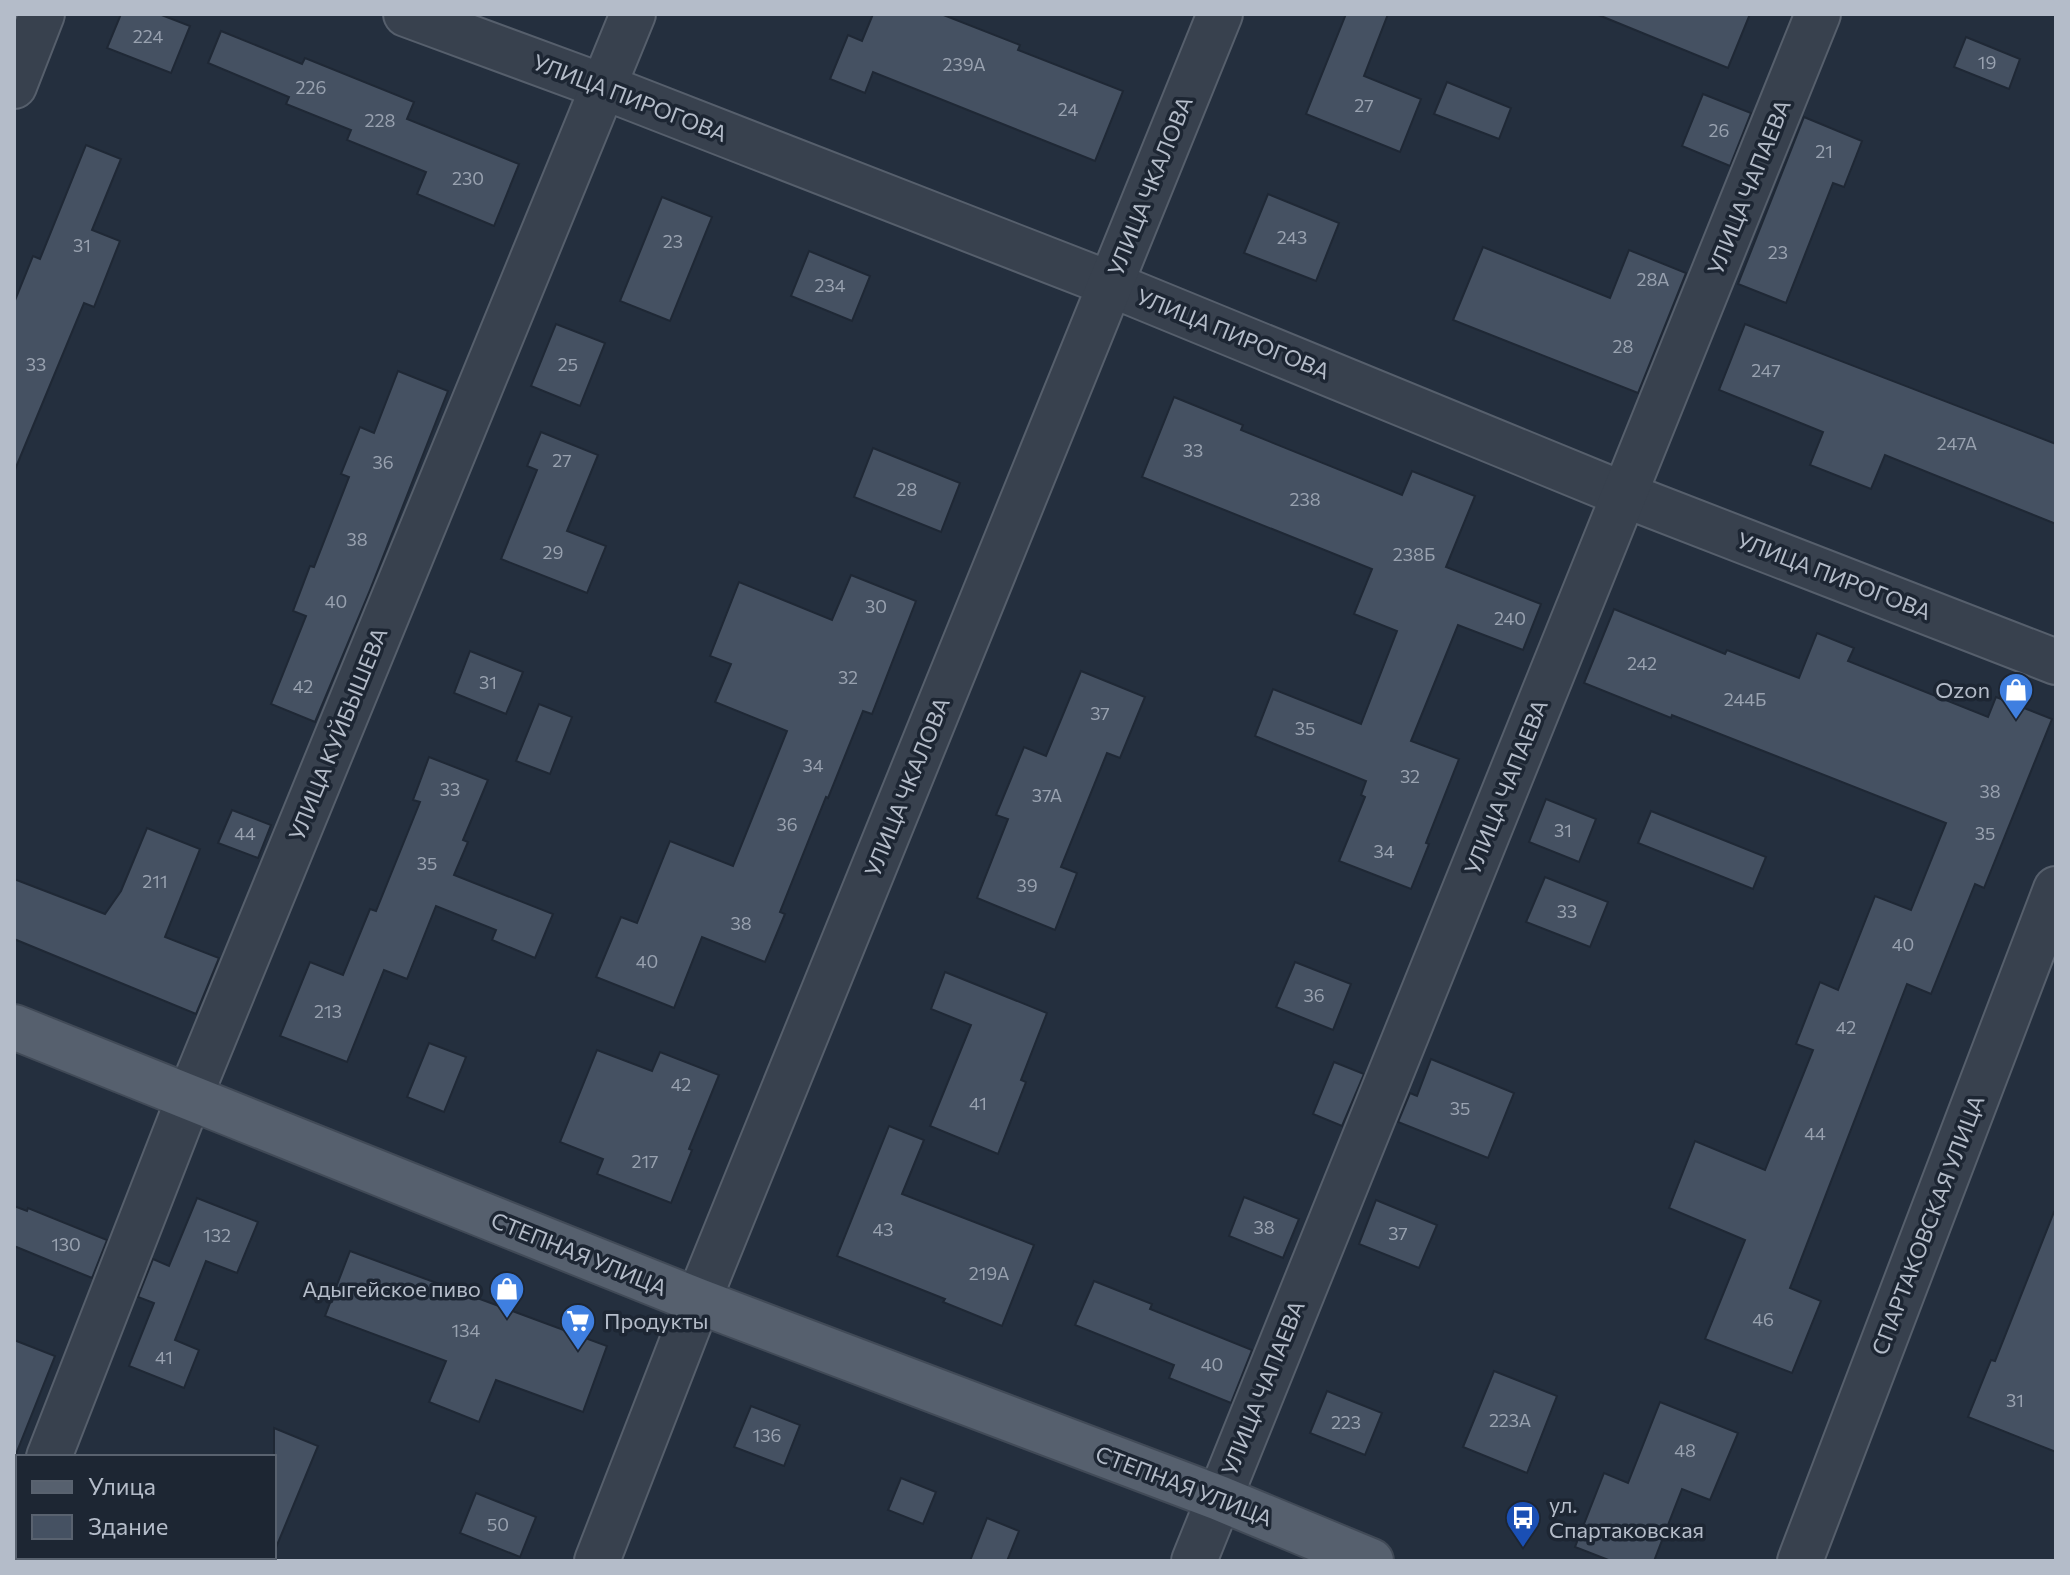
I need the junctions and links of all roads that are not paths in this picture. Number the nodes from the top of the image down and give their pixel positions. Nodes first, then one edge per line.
1 (42, 14) edge
2 (406, 14) edge
3 (633, 14) edge
4 (1220, 14) edge
5 (1818, 14) edge
6 (14, 86) edge
7 (604, 87) junction
8 (1110, 284) junction
9 (1625, 495) junction
10 (2056, 662) edge
11 (2056, 889) edge
12 (14, 1027) edge
13 (189, 1098) junction
14 (698, 1301) junction
15 (50, 1455) edge
16 (1219, 1498) junction
17 (597, 1561) edge
18 (1194, 1561) edge
19 (1371, 1561) edge
20 (1800, 1561) edge

1 - 6 street
2 - 7 street, УЛИЦА ПИРОГОВА
3 - 7 street, УЛИЦА КУЙБЫШЕВА
4 - 8 street, УЛИЦА ЧКАЛОВА
5 - 9 street, УЛИЦА ЧАПАЕВА
7 - 8 street, УЛИЦА ПИРОГОВА
7 - 13 street, УЛИЦА КУЙБЫШЕВА
8 - 9 street, УЛИЦА ПИРОГОВА
8 - 14 street, УЛИЦА ЧКАЛОВА
9 - 10 street, УЛИЦА ПИРОГОВА
9 - 16 street, УЛИЦА ЧАПАЕВА
11 - 20 street, СПАРТАКОВСКАЯ УЛИЦА
12 - 13 main road, СТЕПНАЯ УЛИЦА
13 - 14 main road, СТЕПНАЯ УЛИЦА
13 - 15 street, УЛИЦА КУЙБЫШЕВА
14 - 16 main road, СТЕПНАЯ УЛИЦА
14 - 17 street, УЛИЦА ЧКАЛОВА
16 - 18 street, УЛИЦА ЧАПАЕВА
16 - 19 main road, СТЕПНАЯ УЛИЦА

